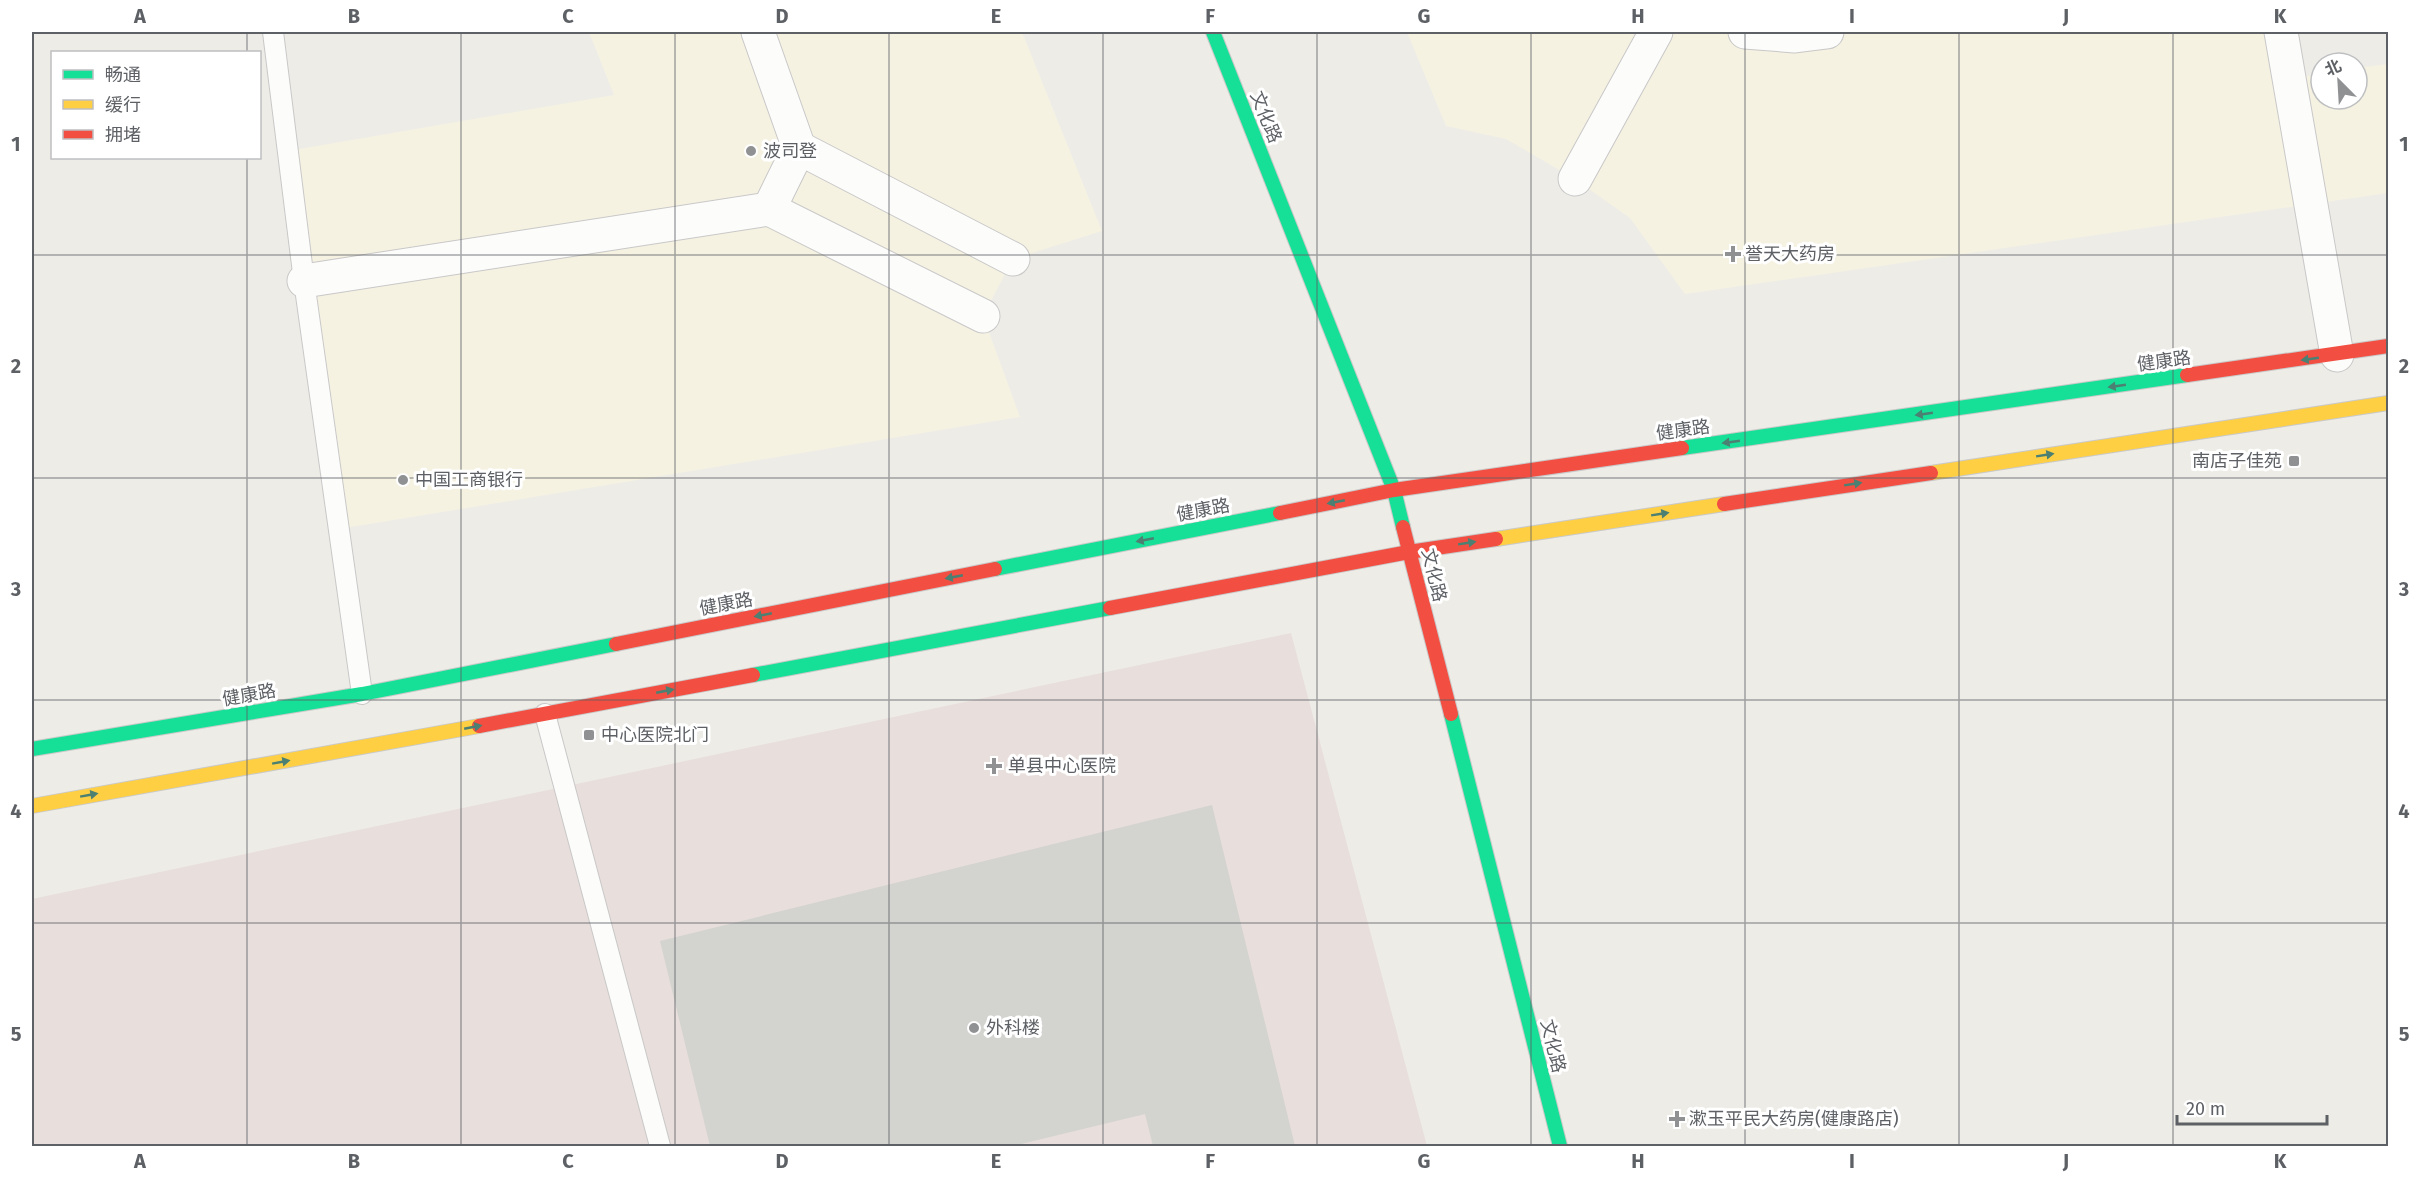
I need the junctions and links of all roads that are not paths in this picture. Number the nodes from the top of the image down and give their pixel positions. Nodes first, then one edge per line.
1 (273, 32) edge
2 (758, 32) edge
3 (1213, 32) edge
4 (1656, 32) edge
5 (1745, 32) edge
6 (1827, 32) edge
7 (2282, 32) edge
8 (799, 148) junction
9 (1575, 179) dead end
10 (769, 209) junction
11 (1013, 259) dead end
12 (304, 281) junction
13 (983, 316) dead end
14 (2388, 346) edge
15 (2337, 355) junction
16 (2388, 403) edge
17 (1394, 490) junction
18 (1409, 552) junction
19 (362, 694) junction
20 (545, 714) junction
21 (32, 749) edge
22 (32, 806) edge
23 (660, 1146) edge
24 (1560, 1146) edge

1 - 12 lane
2 - 8 street
3 - 17 main road, 文化路
4 - 9 street
5 - 6 street
7 - 15 street
8 - 10 street
8 - 11 street
10 - 12 street
10 - 13 street
12 - 19 lane
14 - 15 main road, 健康路
15 -> 17 main road, 健康路
18 -> 16 main road
17 - 18 main road, 文化路
17 -> 19 main road, 健康路
20 -> 18 main road
18 - 24 main road, 文化路
19 - 21 main road, 健康路
22 -> 20 main road
20 - 23 lane

